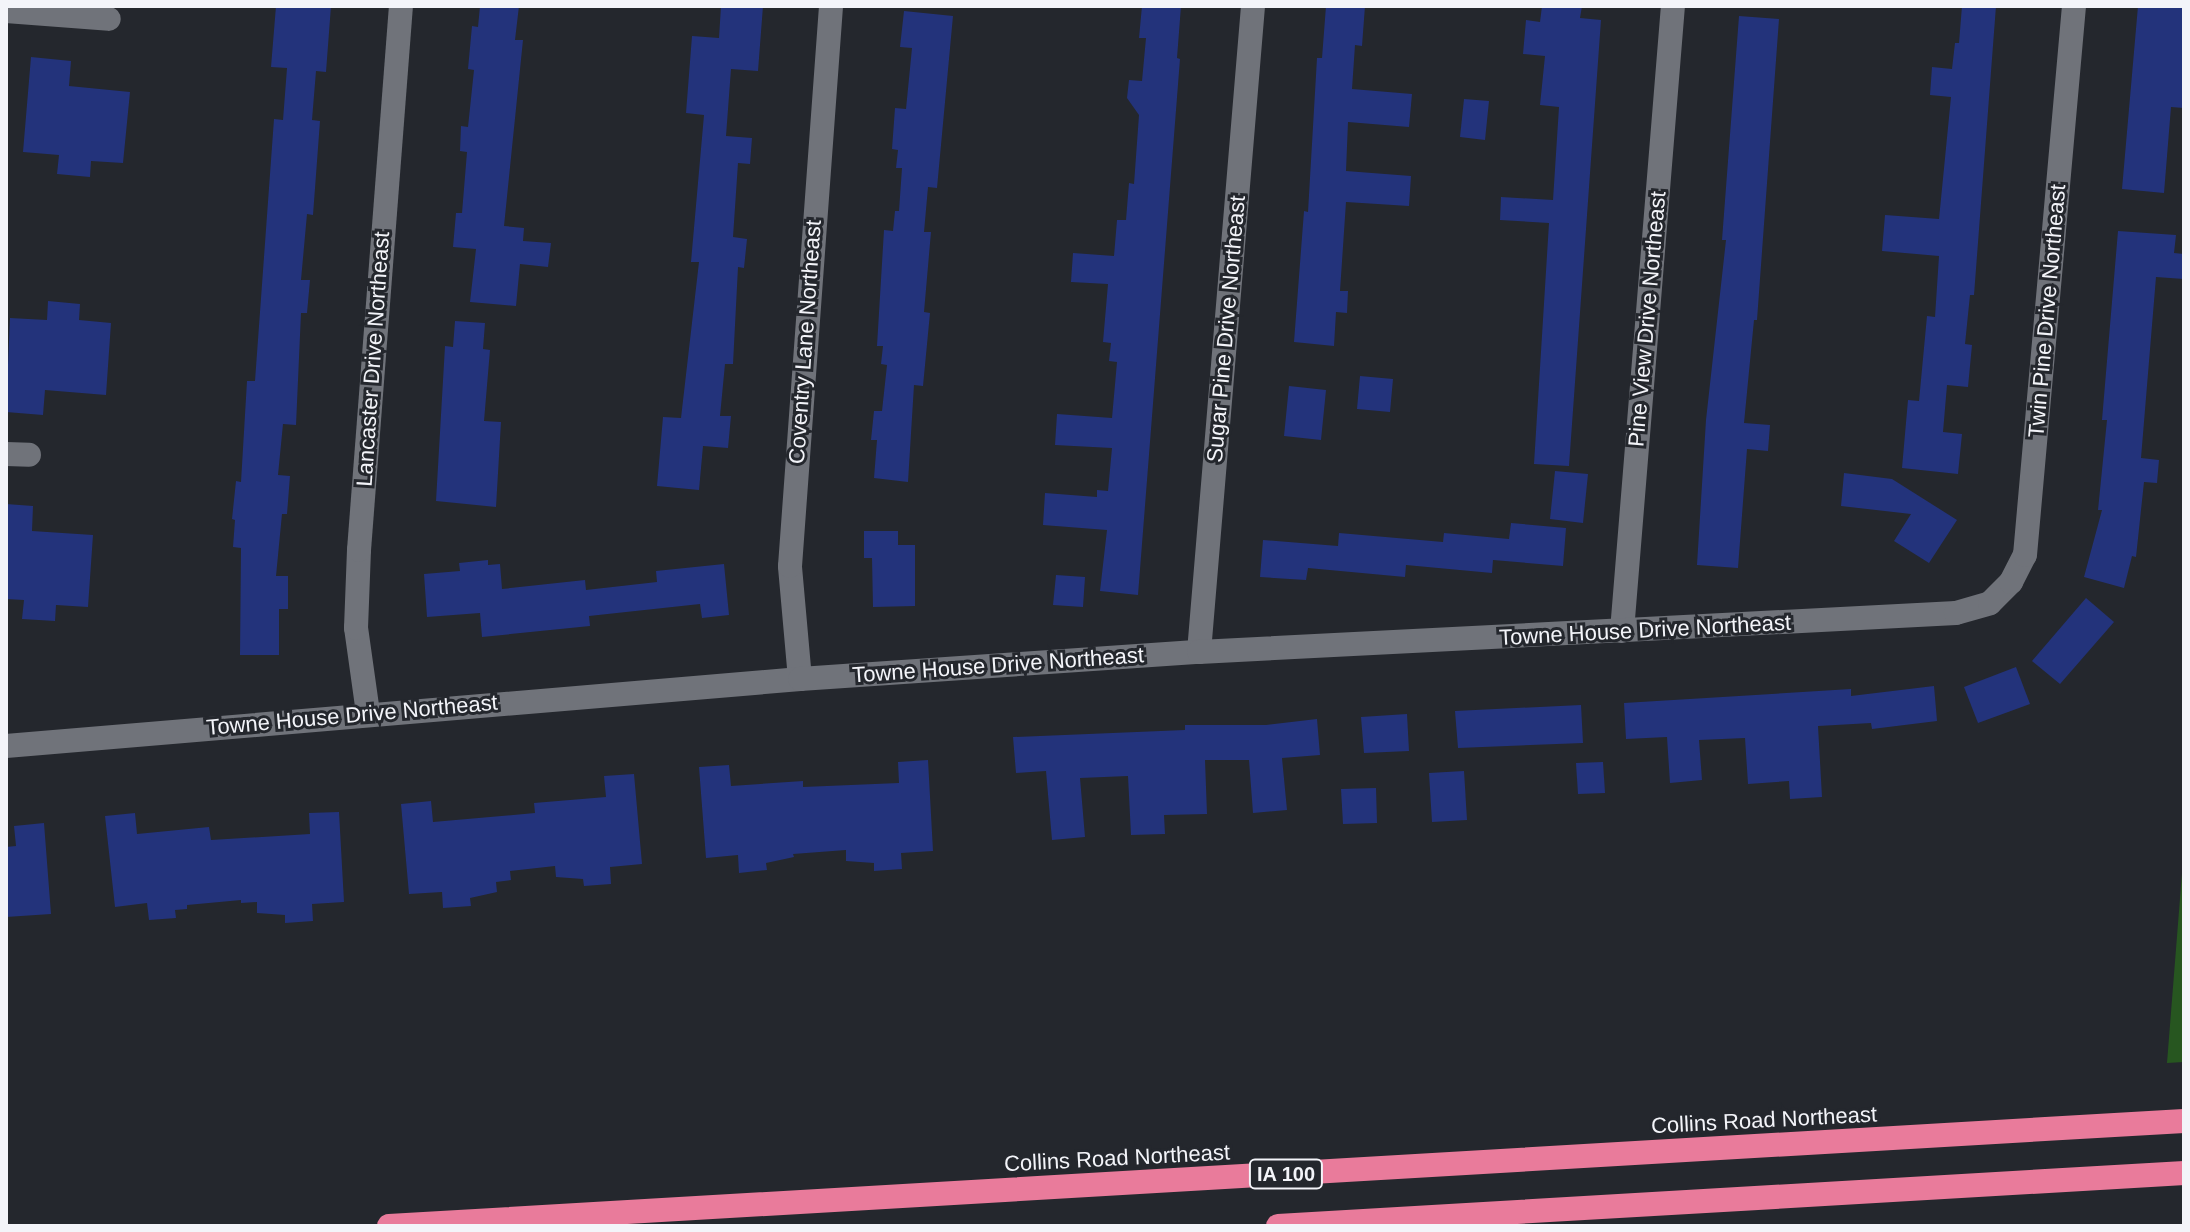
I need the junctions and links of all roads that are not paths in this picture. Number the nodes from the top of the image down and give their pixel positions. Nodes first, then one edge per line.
1 (401, 6) edge
2 (831, 6) edge
3 (1253, 6) edge
4 (1673, 6) edge
5 (2074, 6) edge
6 (6, 11) edge
7 (109, 19) dead end
8 (1990, 603) joint
9 (1622, 631) junction
10 (1199, 652) junction
11 (800, 679) junction
12 (368, 713) junction
13 (6, 746) edge
14 (2184, 1121) edge
15 (2184, 1173) edge
16 (389, 1226) edge
17 (1278, 1226) edge

1 - 12 street, Lancaster Drive Northeast
2 - 11 street, Coventry Lane Northeast
3 - 10 street, Sugar Pine Drive Northeast
4 - 9 street, Pine View Drive Northeast
5 - 8 street, Twin Pine Drive Northeast
6 - 7 street
8 - 9 street, Towne House Drive Northeast
9 - 10 street, Towne House Drive Northeast
10 - 11 street, Towne House Drive Northeast
11 - 12 street, Towne House Drive Northeast
12 - 13 street, Towne House Drive Northeast
14 - 16 highway, Collins Road Northeast / IA 100
15 - 17 highway

